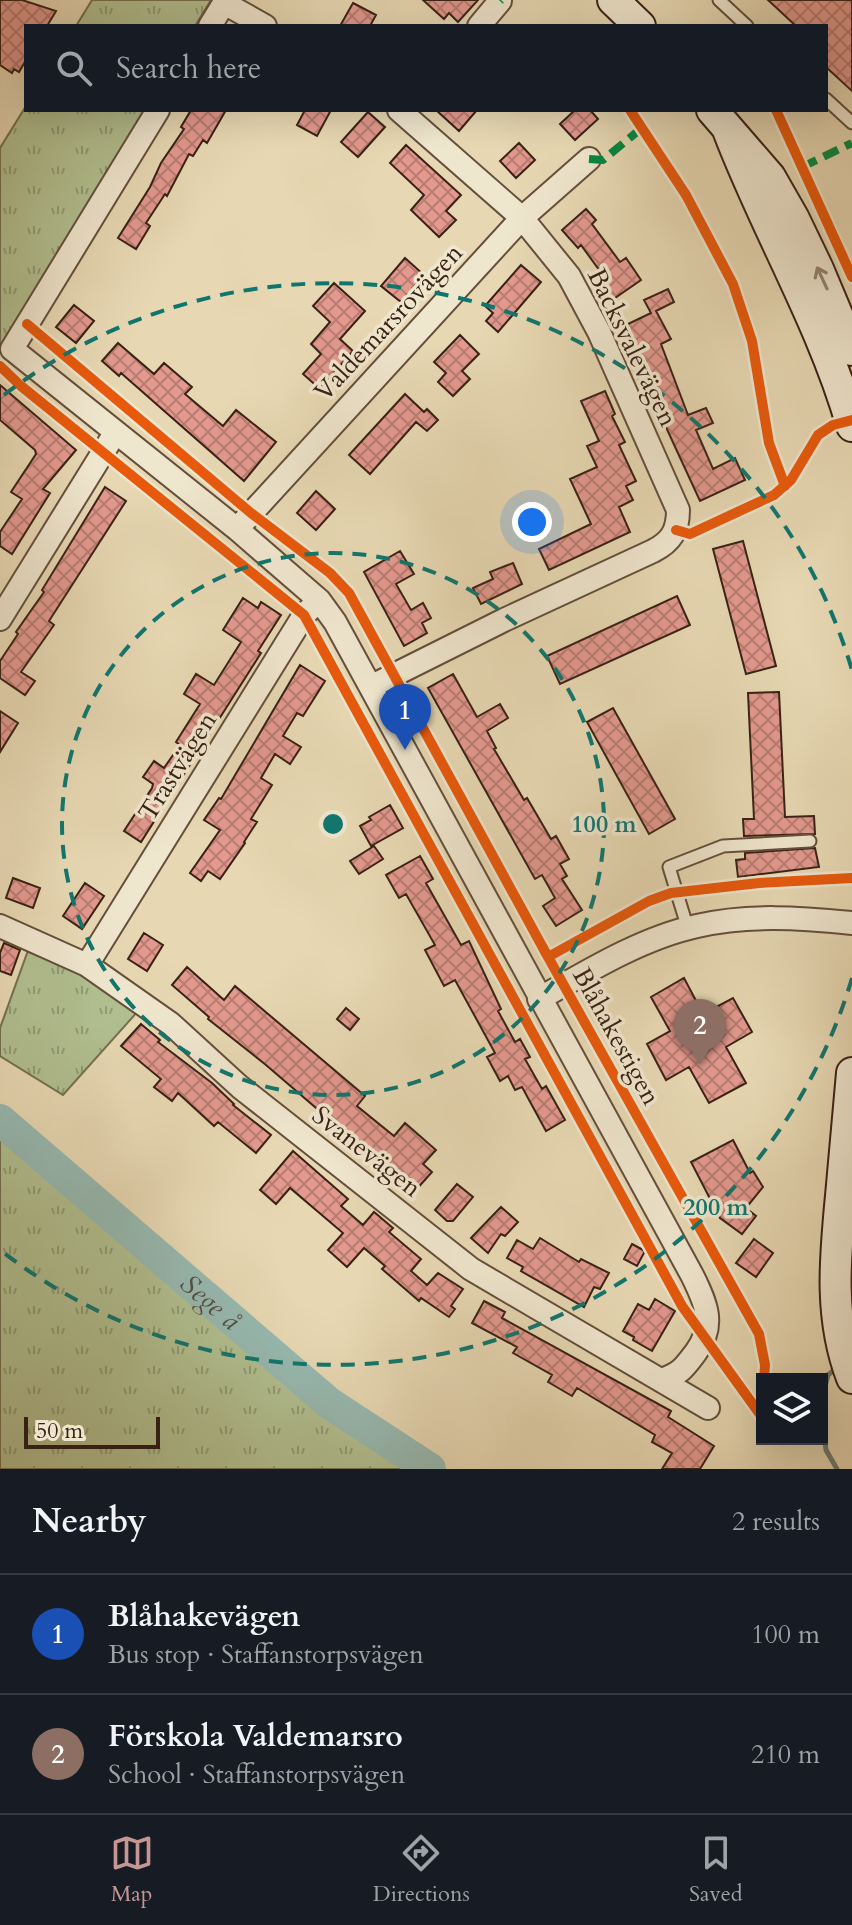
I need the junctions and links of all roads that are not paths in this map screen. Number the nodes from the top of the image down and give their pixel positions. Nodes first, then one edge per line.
1 (613, 0) edge
2 (719, 0) edge
3 (225, 1) edge
4 (500, 1) edge
5 (211, 24) edge
6 (262, 24) edge
7 (481, 24) edge
8 (638, 24) edge
9 (745, 24) edge
10 (828, 101) edge
11 (157, 112) edge
12 (405, 112) edge
13 (720, 120) edge
14 (852, 123) edge
15 (589, 159) dead end
16 (522, 218) junction
17 (7, 344) edge
18 (852, 350) edge
19 (843, 373) edge
20 (852, 426) edge
21 (115, 433) junction
22 (237, 529) junction
23 (319, 600) junction
24 (0, 619) edge
25 (372, 686) junction
26 (810, 841) dead end
27 (852, 923) edge
28 (0, 926) edge
29 (688, 929) junction
30 (87, 965) junction
31 (539, 999) junction
32 (852, 1073) edge
33 (847, 1363) edge
34 (662, 1380) junction
35 (708, 1408) dead end

1 - 8 street
2 - 9 lane
3 - 5 street
3 - 6 street
4 - 7 street
10 - 14 lane
11 - 17 street
12 - 16 street, Backsvalevägen
18 -> 13 street
13 - 19 street
15 - 16 street, Valdemarsrovägen
16 - 22 street, Valdemarsrovägen
16 - 25 street, Backsvalevägen
17 - 21 street
19 - 20 street
21 - 22 street
21 - 24 street
22 - 23 street
23 - 25 street
23 - 30 street, Trastvägen
25 - 31 street
26 - 29 lane
27 - 29 street
28 - 30 street, Svanevägen
29 - 31 street
30 - 34 street, Svanevägen
31 - 34 street
32 - 33 street
34 - 35 street, Svanevägen

